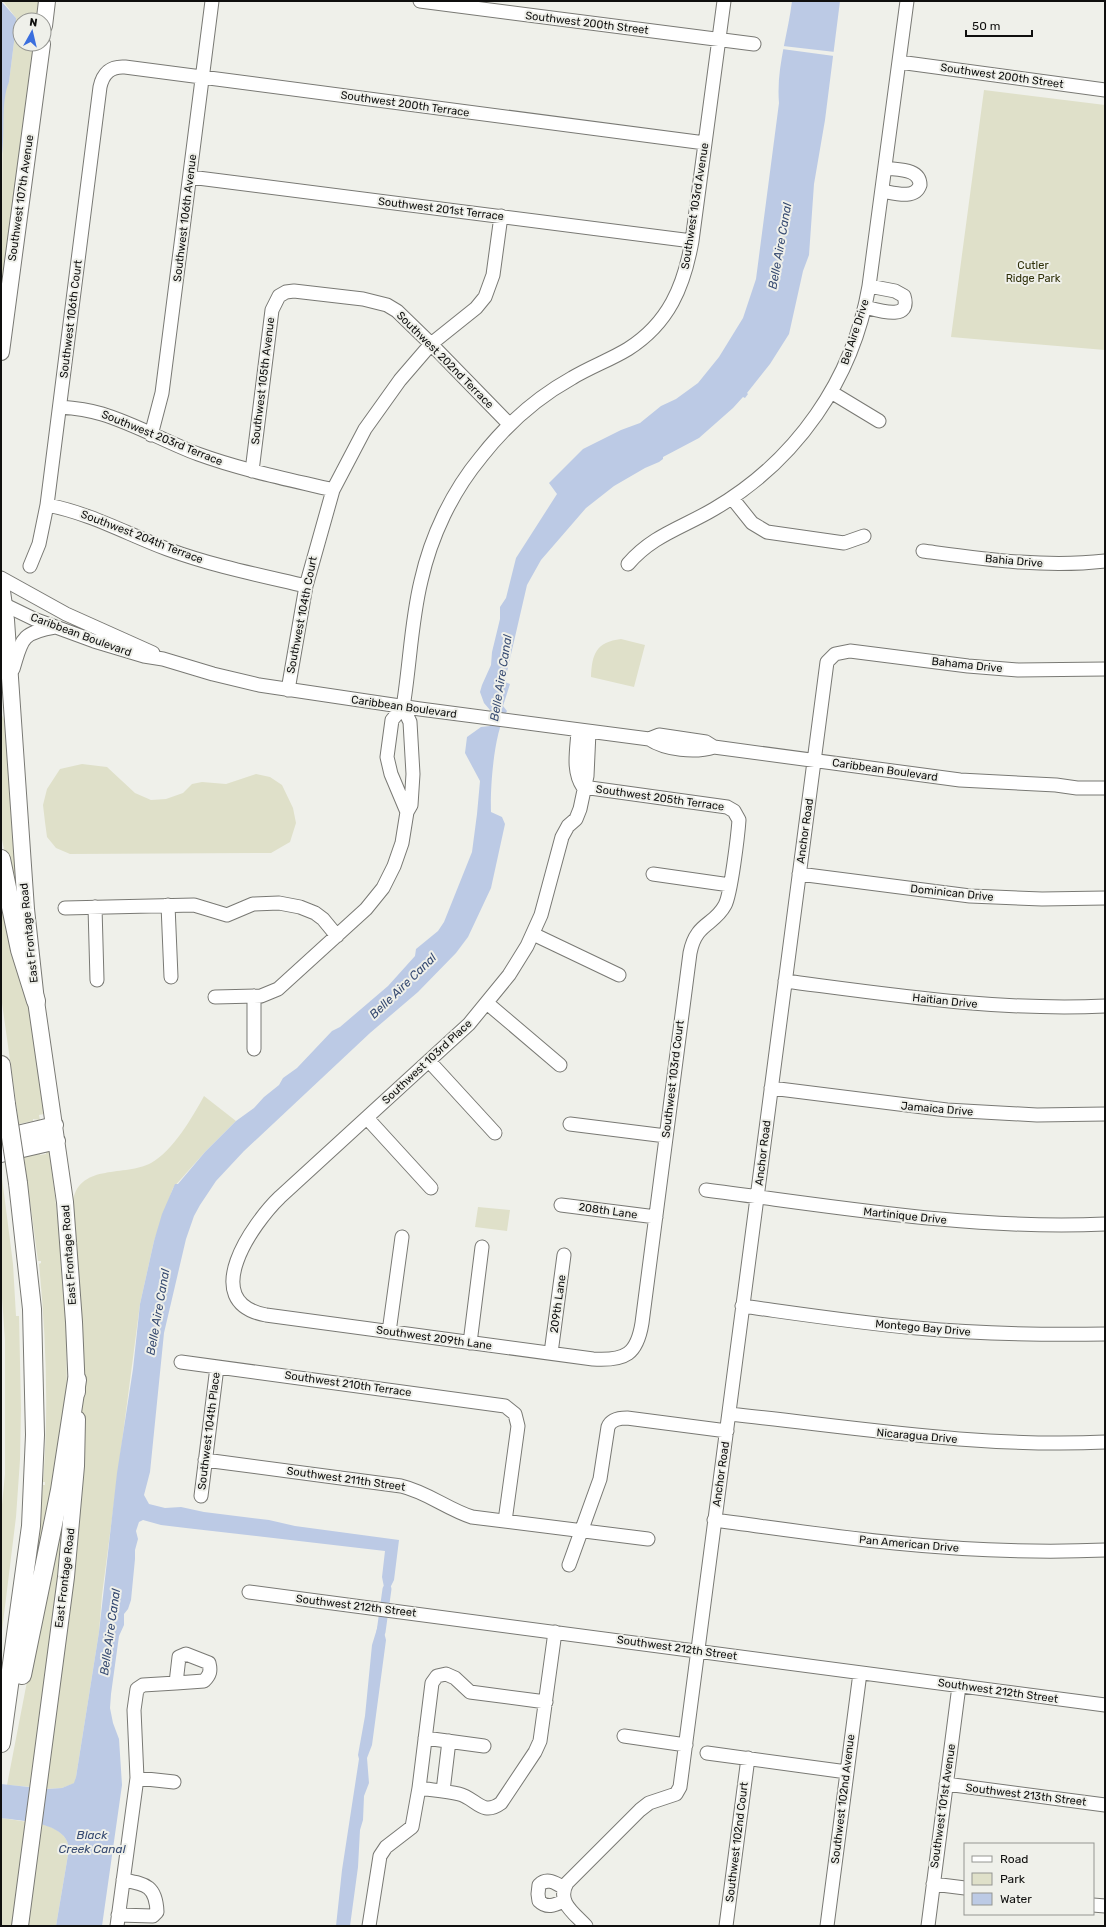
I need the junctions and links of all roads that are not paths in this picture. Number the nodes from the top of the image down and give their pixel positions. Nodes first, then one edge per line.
1 (47, 1) edge
2 (212, 1) edge
3 (420, 1) edge
4 (724, 1) edge
5 (907, 1) edge
6 (46, 12) edge
7 (719, 40) junction
8 (754, 44) dead end
9 (41, 52) edge
10 (899, 62) junction
11 (107, 72) joint
12 (203, 77) junction
13 (1105, 90) edge
14 (705, 143) junction
15 (885, 168) junction
16 (190, 177) junction
17 (882, 191) junction
18 (501, 216) junction
19 (692, 241) junction
20 (869, 286) junction
21 (283, 294) joint
22 (865, 307) junction
23 (431, 344) junction
24 (1, 352) edge
25 (831, 392) junction
26 (60, 407) junction
27 (879, 421) dead end
28 (509, 424) junction
29 (151, 435) junction
30 (252, 471) junction
31 (333, 490) junction
32 (732, 498) junction
33 (47, 505) junction
34 (864, 536) dead end
35 (923, 551) dead end
36 (1105, 561) edge
37 (628, 564) dead end
38 (30, 566) dead end
39 (1, 578) edge
40 (1, 584) edge
41 (306, 586) junction
42 (3, 604) edge
43 (55, 627) junction
44 (832, 656) joint
45 (163, 659) junction
46 (1105, 669) edge
47 (10, 679) junction
48 (288, 690) junction
49 (403, 707) junction
50 (584, 731) junction
51 (389, 741) junction
52 (410, 741) junction
53 (814, 761) junction
54 (1105, 779) edge
55 (1056, 785) junction
56 (583, 787) junction
57 (1105, 788) edge
58 (407, 812) junction
59 (736, 813) joint
60 (1, 859) edge
61 (653, 874) dead end
62 (799, 874) junction
63 (730, 885) junction
64 (1105, 898) edge
65 (168, 905) junction
66 (95, 907) junction
67 (65, 908) dead end
68 (533, 934) junction
69 (337, 936) junction
70 (619, 975) dead end
71 (171, 978) dead end
72 (97, 980) dead end
73 (785, 981) junction
74 (254, 996) junction
75 (215, 997) dead end
76 (36, 1001) junction
77 (487, 1003) junction
78 (1105, 1006) edge
79 (254, 1049) dead end
80 (429, 1061) junction
81 (1, 1065) edge
82 (560, 1065) dead end
83 (771, 1088) junction
84 (1105, 1114) edge
85 (367, 1118) junction
86 (570, 1124) dead end
87 (55, 1125) junction
88 (495, 1133) dead end
89 (666, 1136) junction
90 (1, 1138) edge
91 (57, 1141) junction
92 (1, 1154) edge
93 (431, 1188) dead end
94 (706, 1190) dead end
95 (757, 1197) junction
96 (561, 1205) dead end
97 (656, 1218) junction
98 (1105, 1224) edge
99 (402, 1237) dead end
100 (482, 1247) dead end
101 (564, 1254) dead end
102 (243, 1304) joint
103 (742, 1306) junction
104 (389, 1332) junction
105 (1105, 1334) edge
106 (470, 1342) junction
107 (551, 1353) junction
108 (628, 1354) joint
109 (181, 1362) dead end
110 (217, 1367) junction
111 (77, 1380) junction
112 (729, 1414) junction
113 (727, 1431) junction
114 (1105, 1442) edge
115 (205, 1460) junction
116 (200, 1496) dead end
117 (714, 1520) junction
118 (505, 1521) junction
119 (580, 1530) junction
120 (648, 1539) dead end
121 (1105, 1550) edge
122 (569, 1565) dead end
123 (249, 1592) dead end
124 (555, 1632) junction
125 (698, 1651) junction
126 (860, 1673) junction
127 (176, 1683) dead end
128 (959, 1686) junction
129 (546, 1702) junction
130 (1105, 1705) edge
131 (624, 1736) dead end
132 (425, 1738) junction
133 (1, 1741) edge
134 (449, 1741) junction
135 (686, 1745) junction
136 (484, 1746) dead end
137 (707, 1753) dead end
138 (748, 1758) junction
139 (847, 1772) junction
140 (137, 1778) junction
141 (174, 1782) dead end
142 (946, 1784) junction
143 (419, 1788) junction
144 (443, 1791) junction
145 (1105, 1805) edge
146 (123, 1880) junction
147 (933, 1884) junction
148 (564, 1888) junction
149 (964, 1888) edge
150 (564, 1901) junction
151 (1094, 1905) edge
152 (1105, 1906) edge
153 (117, 1920) edge
154 (20, 1926) edge
155 (369, 1926) edge
156 (586, 1926) edge
157 (726, 1926) edge
158 (827, 1926) edge
159 (928, 1926) edge

1 - 6 main road
2 - 12 street, Southwest 106th Avenue
3 - 7 street, Southwest 200th Street
4 - 7 street, Southwest 103rd Avenue
5 - 10 street, Bel Aire Drive
7 - 8 street, Southwest 200th Street
7 - 14 street, Southwest 103rd Avenue
9 - 24 main road, Southwest 107th Avenue
10 - 13 street, Southwest 200th Street
10 - 15 street, Bel Aire Drive
11 - 12 street, Southwest 200th Terrace
11 - 26 street, Southwest 106th Court
12 - 14 street, Southwest 200th Terrace
12 - 16 street, Southwest 106th Avenue
14 - 19 street, Southwest 103rd Avenue
15 - 17 street, Bel Aire Drive
15 - 17 street
16 - 18 street, Southwest 201st Terrace
16 - 29 street, Southwest 106th Avenue
17 - 20 street, Bel Aire Drive
18 - 19 street, Southwest 201st Terrace
18 - 23 street, Southwest 104th Court
19 - 28 street, Southwest 103rd Avenue
20 - 22 street, Bel Aire Drive
20 - 22 street
21 - 23 street, Southwest 202nd Terrace
21 - 30 street, Southwest 105th Avenue
22 - 25 street, Bel Aire Drive
23 - 28 street, Southwest 202nd Terrace
23 - 31 street, Southwest 104th Court
25 - 27 street
25 - 32 street, Bel Aire Drive
26 - 29 street, Southwest 203rd Terrace
26 - 33 street, Southwest 106th Court
28 - 49 street, Southwest 103rd Avenue
29 - 30 street, Southwest 203rd Terrace
30 - 31 street, Southwest 203rd Terrace
31 - 41 street, Southwest 104th Court
32 - 34 street
32 - 37 street, Bel Aire Drive
33 - 38 street, Southwest 106th Court
33 - 41 street, Southwest 204th Terrace
35 - 36 street, Bahia Drive
39 - 45 street, Caribbean Boulevard
40 - 42 main road, East Frontage Road
41 - 48 street, Southwest 104th Court
42 - 43 street, Caribbean Boulevard
42 - 47 main road, East Frontage Road
43 - 45 street, Caribbean Boulevard
43 - 47 street
44 - 46 street, Bahama Drive
44 - 53 street, Anchor Road
45 - 48 street, Caribbean Boulevard
47 - 76 main road, East Frontage Road
48 - 49 street, Caribbean Boulevard
49 - 50 street, Caribbean Boulevard
49 - 51 street, Southwest 103rd Avenue
49 - 52 street, Southwest 103rd Avenue
50 - 53 street, Caribbean Boulevard
50 - 56 street, Southwest 103rd Place
51 - 52 street
51 - 58 street, Southwest 103rd Avenue
52 - 58 street, Southwest 103rd Avenue
53 - 55 street, Caribbean Boulevard
53 - 62 street, Anchor Road
54 - 55 street, Caribbean Boulevard
55 - 57 street, Caribbean Boulevard
56 - 59 street, Southwest 205th Terrace
56 - 68 street, Southwest 103rd Place
58 - 69 street, Southwest 103rd Avenue
59 - 63 street, Southwest 103rd Court
60 - 76 highway
61 - 63 street
62 - 64 street, Dominican Drive
62 - 73 street, Anchor Road
63 - 89 street, Southwest 103rd Court
65 - 66 street
65 - 69 street
65 - 71 street
66 - 67 street
66 - 72 street
68 - 70 street
68 - 77 street, Southwest 103rd Place
69 - 74 street, Southwest 103rd Avenue
73 - 78 street, Haitian Drive
73 - 83 street, Anchor Road
74 - 75 street, Southwest 103rd Avenue
74 - 79 street
76 - 87 main road, East Frontage Road
77 - 80 street, Southwest 103rd Place
77 - 82 street
80 - 85 street, Southwest 103rd Place
80 - 88 street
81 - 133 highway, bridge
83 - 84 street, Jamaica Drive
83 - 95 street, Anchor Road
85 - 93 street
85 - 102 street, Southwest 103rd Place
86 - 89 street
87 - 90 main road
87 - 91 main road, East Frontage Road
89 - 97 street, Southwest 103rd Court
91 - 92 main road
91 - 111 main road, East Frontage Road
94 - 95 street, Martinique Drive
95 - 98 street, Martinique Drive
95 - 103 street, Anchor Road
96 - 97 street, 208th Lane
97 - 108 street, Southwest 103rd Court
99 - 104 street
100 - 106 street
101 - 107 street, 209th Lane
102 - 104 street, Southwest 209th Lane
103 - 105 street, Montego Bay Drive
103 - 112 street, Anchor Road
104 - 106 street, Southwest 209th Lane
106 - 107 street, Southwest 209th Lane
107 - 108 street, Southwest 209th Lane
109 - 110 street, Southwest 210th Terrace
110 - 115 street, Southwest 104th Place
110 - 118 street, Southwest 210th Terrace
111 - 133 highway
111 - 154 main road, East Frontage Road
112 - 113 street, Anchor Road
112 - 114 street, Nicaragua Drive
113 - 117 street, Anchor Road
113 - 119 street
115 - 116 street, Southwest 104th Place
115 - 118 street, Southwest 211th Street
117 - 121 street, Pan American Drive
117 - 125 street, Anchor Road
118 - 119 street, Southwest 211th Street
119 - 120 street, Southwest 211th Street
119 - 122 street
123 - 124 street, Southwest 212th Street
124 - 125 street, Southwest 212th Street
124 - 129 street
125 - 126 street, Southwest 212th Street
125 - 135 street
126 - 128 street, Southwest 212th Street
126 - 139 street, Southwest 102nd Avenue
127 - 140 street
128 - 130 street, Southwest 212th Street
128 - 142 street, Southwest 101st Avenue
129 - 132 street
129 - 144 street
131 - 135 street
132 - 134 street
132 - 143 street
134 - 136 street
134 - 144 street
135 - 148 street
137 - 138 street
138 - 139 street
138 - 157 street, Southwest 102nd Court
139 - 158 street, Southwest 102nd Avenue
140 - 141 street
140 - 146 street
142 - 145 street, Southwest 213th Street
142 - 147 street, Southwest 101st Avenue
143 - 144 street
143 - 155 street
146 - 153 street
146 - 153 street
147 - 149 street
147 - 159 street, Southwest 101st Avenue
148 - 150 street
148 - 150 street
150 - 156 street
151 - 152 street

